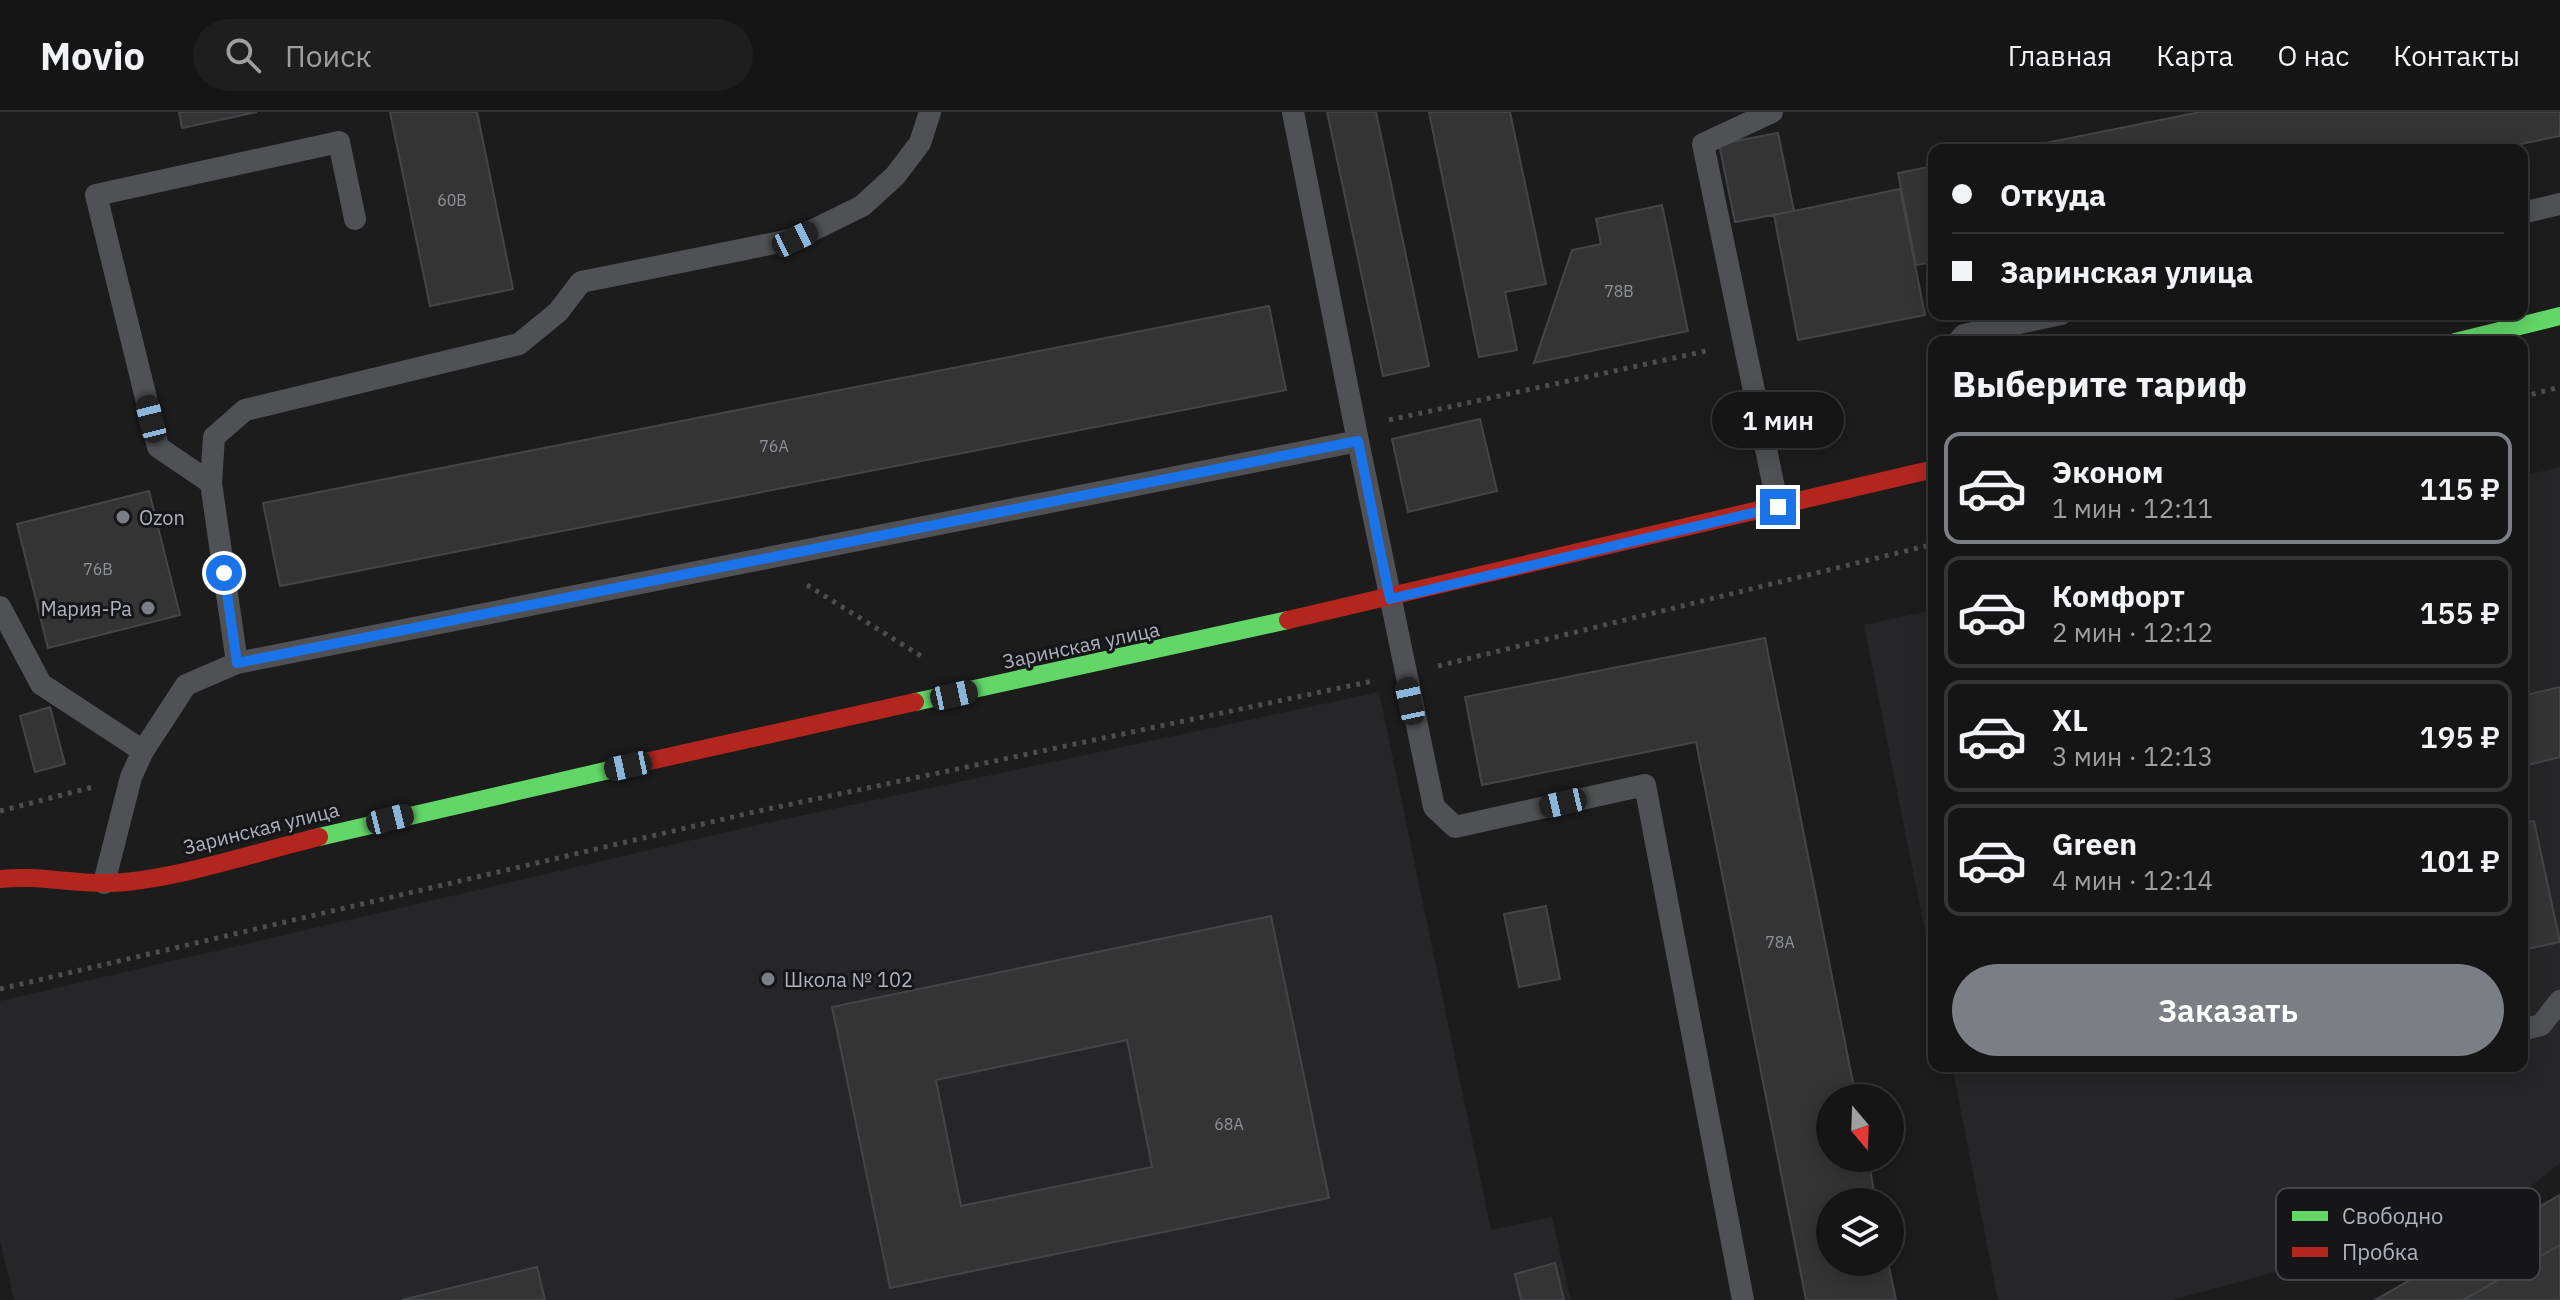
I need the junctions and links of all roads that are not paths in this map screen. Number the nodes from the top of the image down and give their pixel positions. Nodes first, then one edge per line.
1 (930, 112) edge
2 (1293, 112) edge
3 (1772, 112) edge
4 (2560, 204) edge
5 (2528, 212) edge
6 (355, 219) dead end
7 (2560, 316) edge
8 (2033, 320) edge
9 (1963, 336) edge
10 (2479, 336) edge
11 (1358, 441) junction
12 (1928, 470) edge
13 (211, 483) junction
14 (1778, 507) junction
15 (1390, 599) junction
16 (0, 607) edge
17 (237, 663) junction
18 (143, 751) junction
19 (0, 879) edge
20 (104, 883) junction
21 (2560, 1001) edge
22 (2528, 1028) edge
23 (1743, 1300) edge

1 - 13 lane
2 - 11 lane
3 - 14 lane
4 - 5 lane
6 - 13 lane
7 - 10 street
8 - 9 lane
11 - 15 lane
11 - 17 lane
12 - 14 street, Заринская улица
13 - 17 lane
14 - 15 street, Заринская улица
15 - 20 street, Заринская улица
15 - 23 lane
16 - 18 lane
17 - 18 lane
18 - 20 lane
19 - 20 street, Заринская улица
21 - 22 lane

